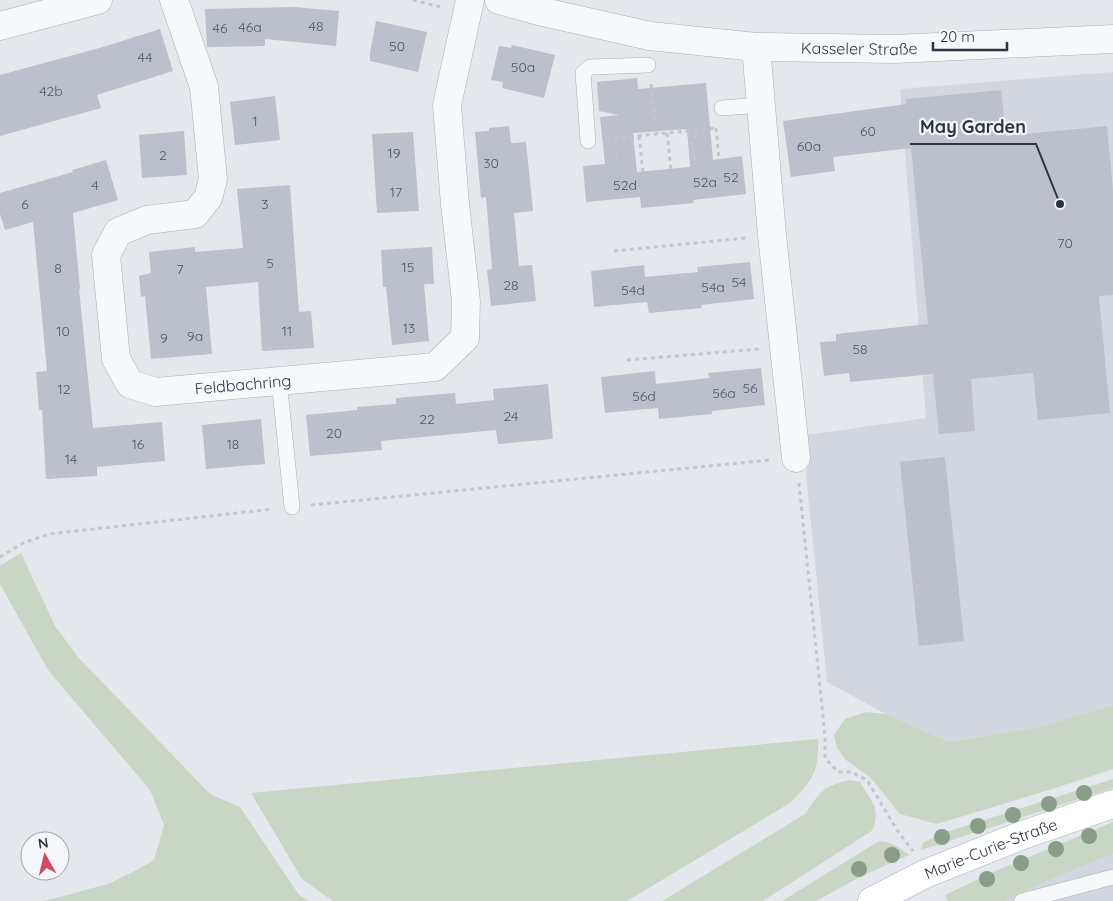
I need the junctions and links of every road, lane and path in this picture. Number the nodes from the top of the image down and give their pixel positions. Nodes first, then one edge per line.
1 (98, 0) edge
2 (174, 0) edge
3 (470, 0) edge
4 (498, 0) edge
5 (540, 6) edge
6 (0, 26) edge
7 (1113, 39) edge
8 (756, 47) junction
9 (648, 64) dead end
10 (722, 108) dead end
11 (761, 114) junction
12 (716, 128) junction
13 (696, 130) junction
14 (667, 133) junction
15 (639, 136) junction
16 (615, 138) junction
17 (588, 141) joint
18 (719, 159) dead end
19 (617, 162) dead end
20 (695, 162) dead end
21 (671, 169) dead end
22 (643, 172) dead end
23 (772, 235) junction
24 (614, 251) dead end
25 (784, 347) junction
26 (626, 360) dead end
27 (279, 380) junction
28 (796, 458) junction
29 (292, 507) junction
30 (0, 557) edge
31 (1113, 804) edge
32 (897, 830) dead end
33 (1113, 877) edge
34 (872, 901) edge
35 (1022, 901) edge

1 - 6 street
2 - 27 street, Feldbachring
3 - 27 street, Feldbachring
4 - 5 street, Kasseler Straße
5 - 8 street, Kasseler Straße
7 - 8 street, Kasseler Straße
8 - 11 street
9 - 17 lane
10 - 11 lane
11 - 12 path
11 - 23 street
12 - 13 path
12 - 18 path
13 - 14 path
13 - 20 path
14 - 15 path
14 - 21 path
15 - 16 path
15 - 22 path
16 - 17 path
16 - 19 path
23 - 24 path
23 - 25 street
25 - 26 path
25 - 28 street
27 - 29 lane
28 - 29 path
28 - 32 path
29 - 30 path
31 - 34 street, Marie-Curie-Straße
33 - 35 lane

